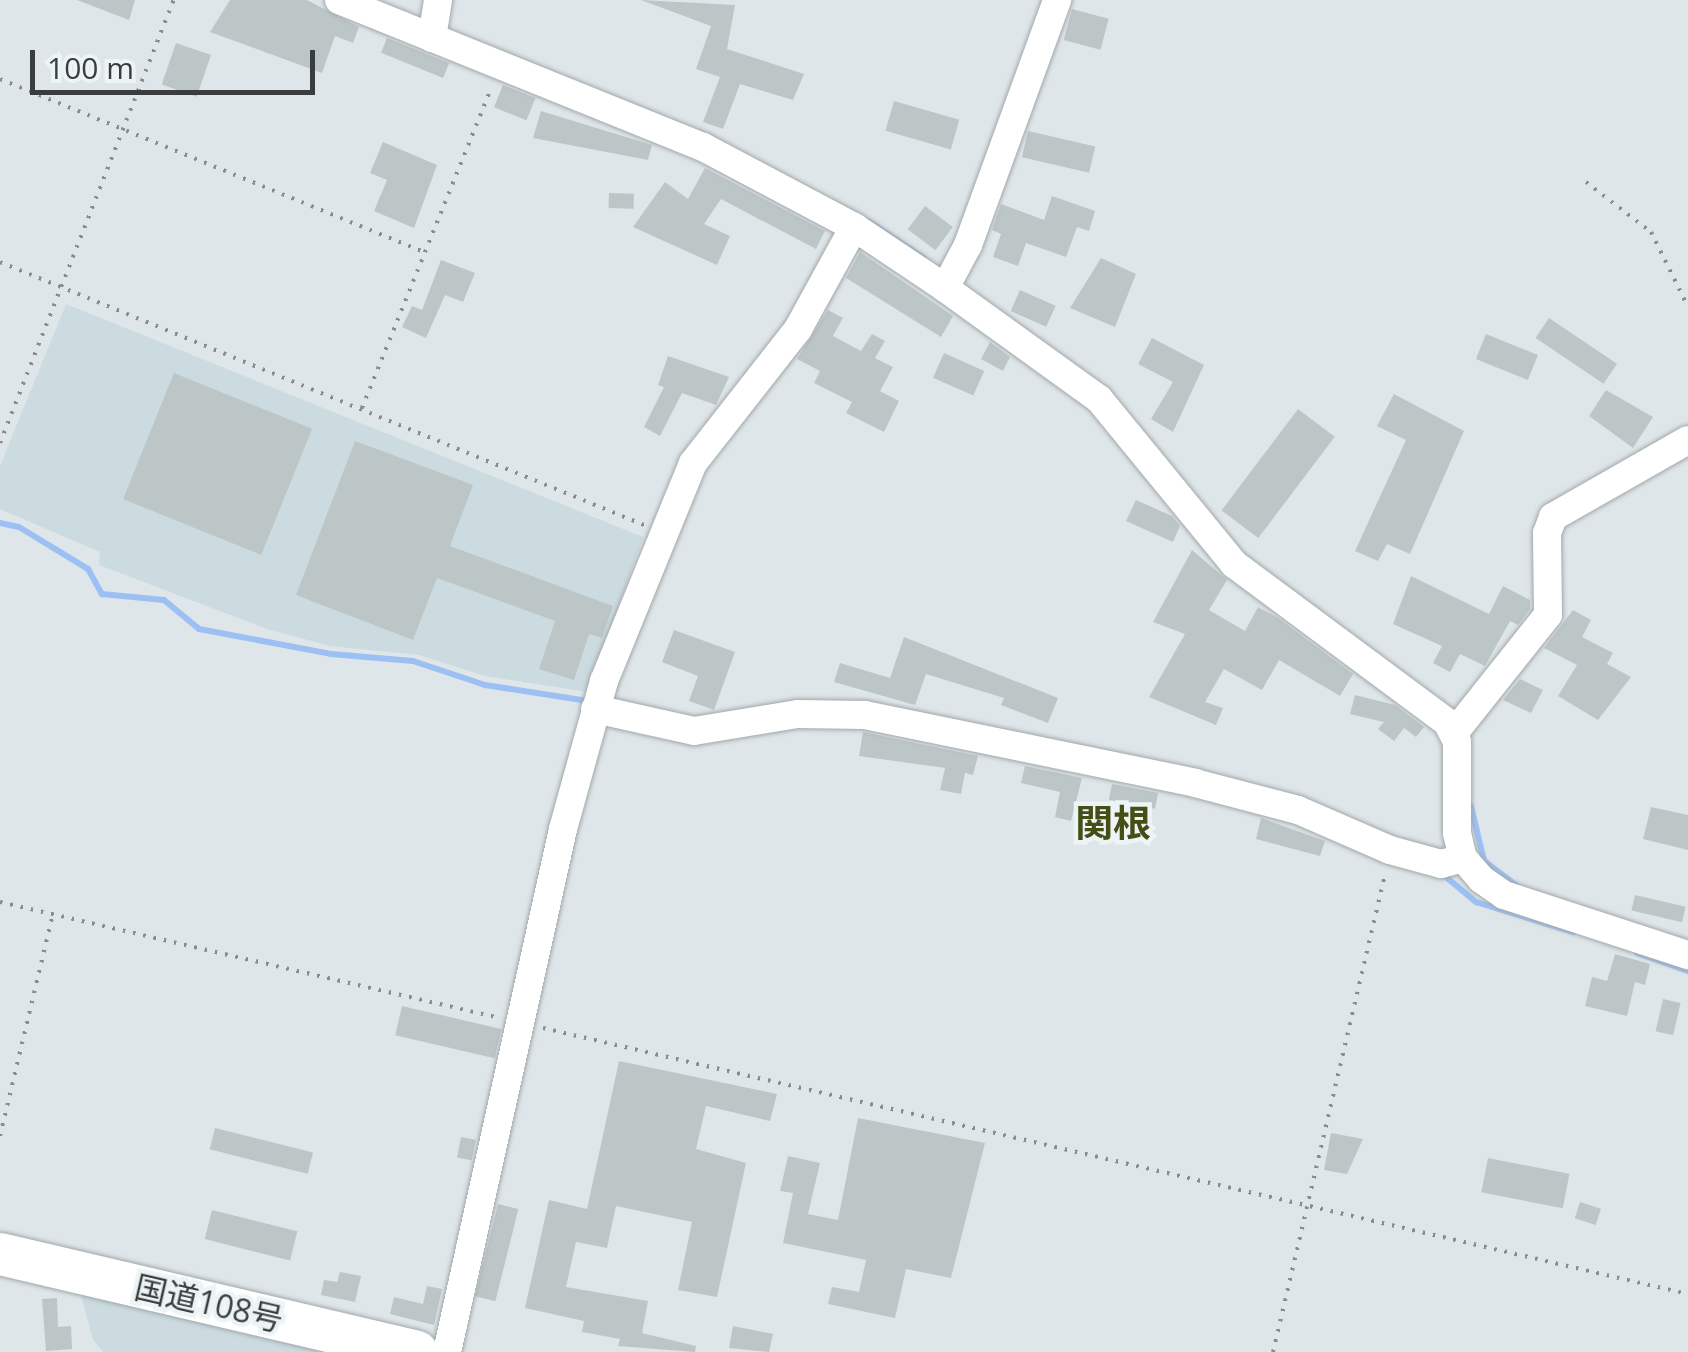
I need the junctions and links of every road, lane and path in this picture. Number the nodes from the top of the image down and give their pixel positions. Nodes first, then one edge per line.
1 (174, 0) edge
2 (338, 0) edge
3 (438, 0) edge
4 (1057, 0) edge
5 (432, 38) junction
6 (499, 68) junction
7 (0, 79) edge
8 (124, 129) junction
9 (1586, 182) dead end
10 (854, 226) junction
11 (426, 254) junction
12 (0, 262) edge
13 (60, 286) junction
14 (945, 288) junction
15 (1688, 307) edge
16 (362, 408) junction
17 (1688, 440) edge
18 (0, 442) edge
19 (662, 533) junction
20 (595, 709) junction
21 (1460, 729) junction
22 (1390, 850) junction
23 (1463, 858) junction
24 (0, 902) edge
25 (52, 914) junction
26 (1688, 956) edge
27 (522, 1023) junction
28 (0, 1136) edge
29 (1308, 1206) junction
30 (0, 1254) edge
31 (1688, 1294) edge
32 (418, 1352) edge
33 (447, 1352) edge
34 (1273, 1352) edge

1 - 8 path
2 - 5 street
3 - 5 street
4 - 14 street
5 - 6 street
6 - 10 street
6 - 11 path
7 - 8 path
8 - 11 path
8 - 13 path
9 - 15 path
10 - 14 street
10 - 19 street
11 - 16 path
12 - 13 path
13 - 16 path
13 - 18 path
14 - 21 street
16 - 19 path
17 - 21 street
19 - 20 street
20 - 22 street
20 - 27 street
21 - 23 street
22 - 23 street
22 - 29 path
23 - 26 street
24 - 25 path
25 - 27 path
25 - 28 path
27 - 29 path
27 - 33 street
29 - 31 path
29 - 34 path
30 - 32 highway, 国道108号

